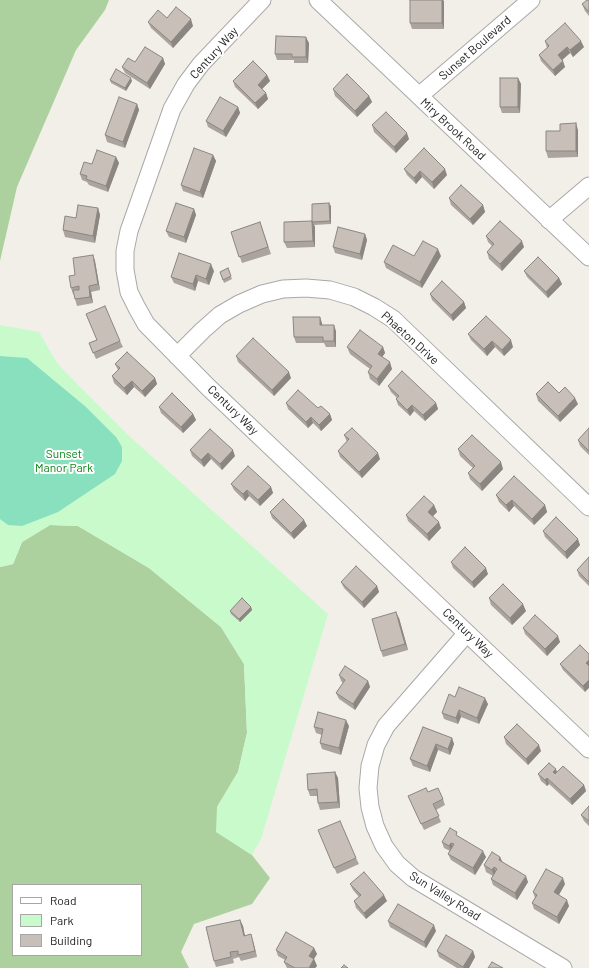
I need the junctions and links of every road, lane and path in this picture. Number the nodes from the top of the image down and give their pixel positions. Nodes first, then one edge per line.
1 (262, 0) edge
2 (318, 0) edge
3 (531, 0) edge
4 (419, 96) junction
5 (589, 186) edge
6 (549, 220) junction
7 (589, 257) edge
8 (177, 356) junction
9 (589, 507) edge
10 (467, 633) junction
11 (589, 749) edge
12 (563, 968) edge

1 - 8 street, Century Way
2 - 4 street, Miry Brook Road
3 - 4 street, Sunset Boulevard
4 - 6 street, Miry Brook Road
5 - 6 street
6 - 7 street, Miry Brook Road
8 - 9 street, Phaeton Drive
8 - 10 street, Century Way
10 - 11 street, Century Way
10 - 12 street, Sun Valley Road

